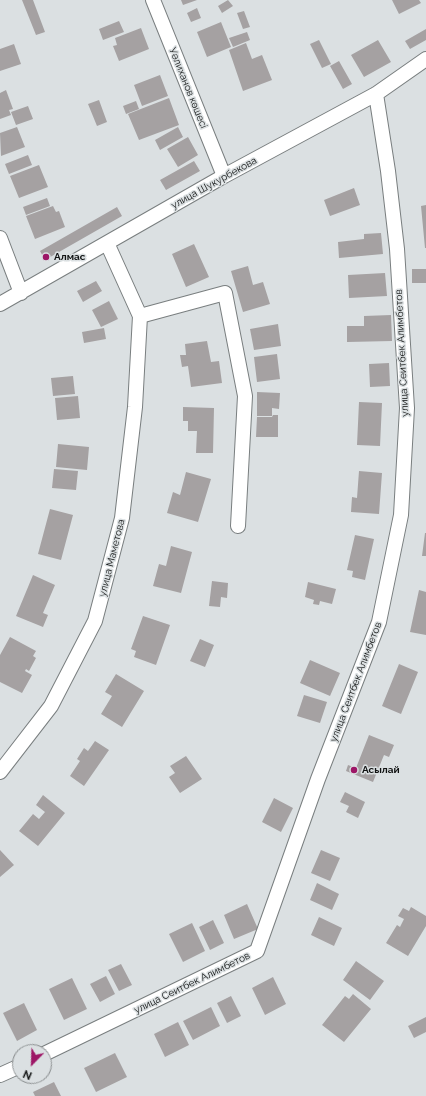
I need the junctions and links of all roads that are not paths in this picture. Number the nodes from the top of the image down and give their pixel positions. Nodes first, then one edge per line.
1 (153, 0) edge
2 (426, 59) edge
3 (376, 94) junction
4 (224, 176) junction
5 (0, 238) edge
6 (108, 243) junction
7 (21, 293) junction
8 (0, 304) edge
9 (140, 316) junction
10 (238, 526) dead end
11 (0, 772) edge
12 (52, 1050) edge
13 (12, 1070) edge
14 (0, 1075) edge

1 - 4 street, Уәлиханов көшесі
2 - 3 street, улица Шукурбекова
3 - 4 street, улица Шукурбекова
3 - 12 street, улица Сеитбек Алимбетов
4 - 6 street, улица Шукурбекова
5 - 7 street
6 - 7 street, улица Шукурбекова
6 - 9 street, улица Маметова
7 - 8 street, улица Шукурбекова
9 - 10 street
9 - 11 street, улица Маметова
13 - 14 street

